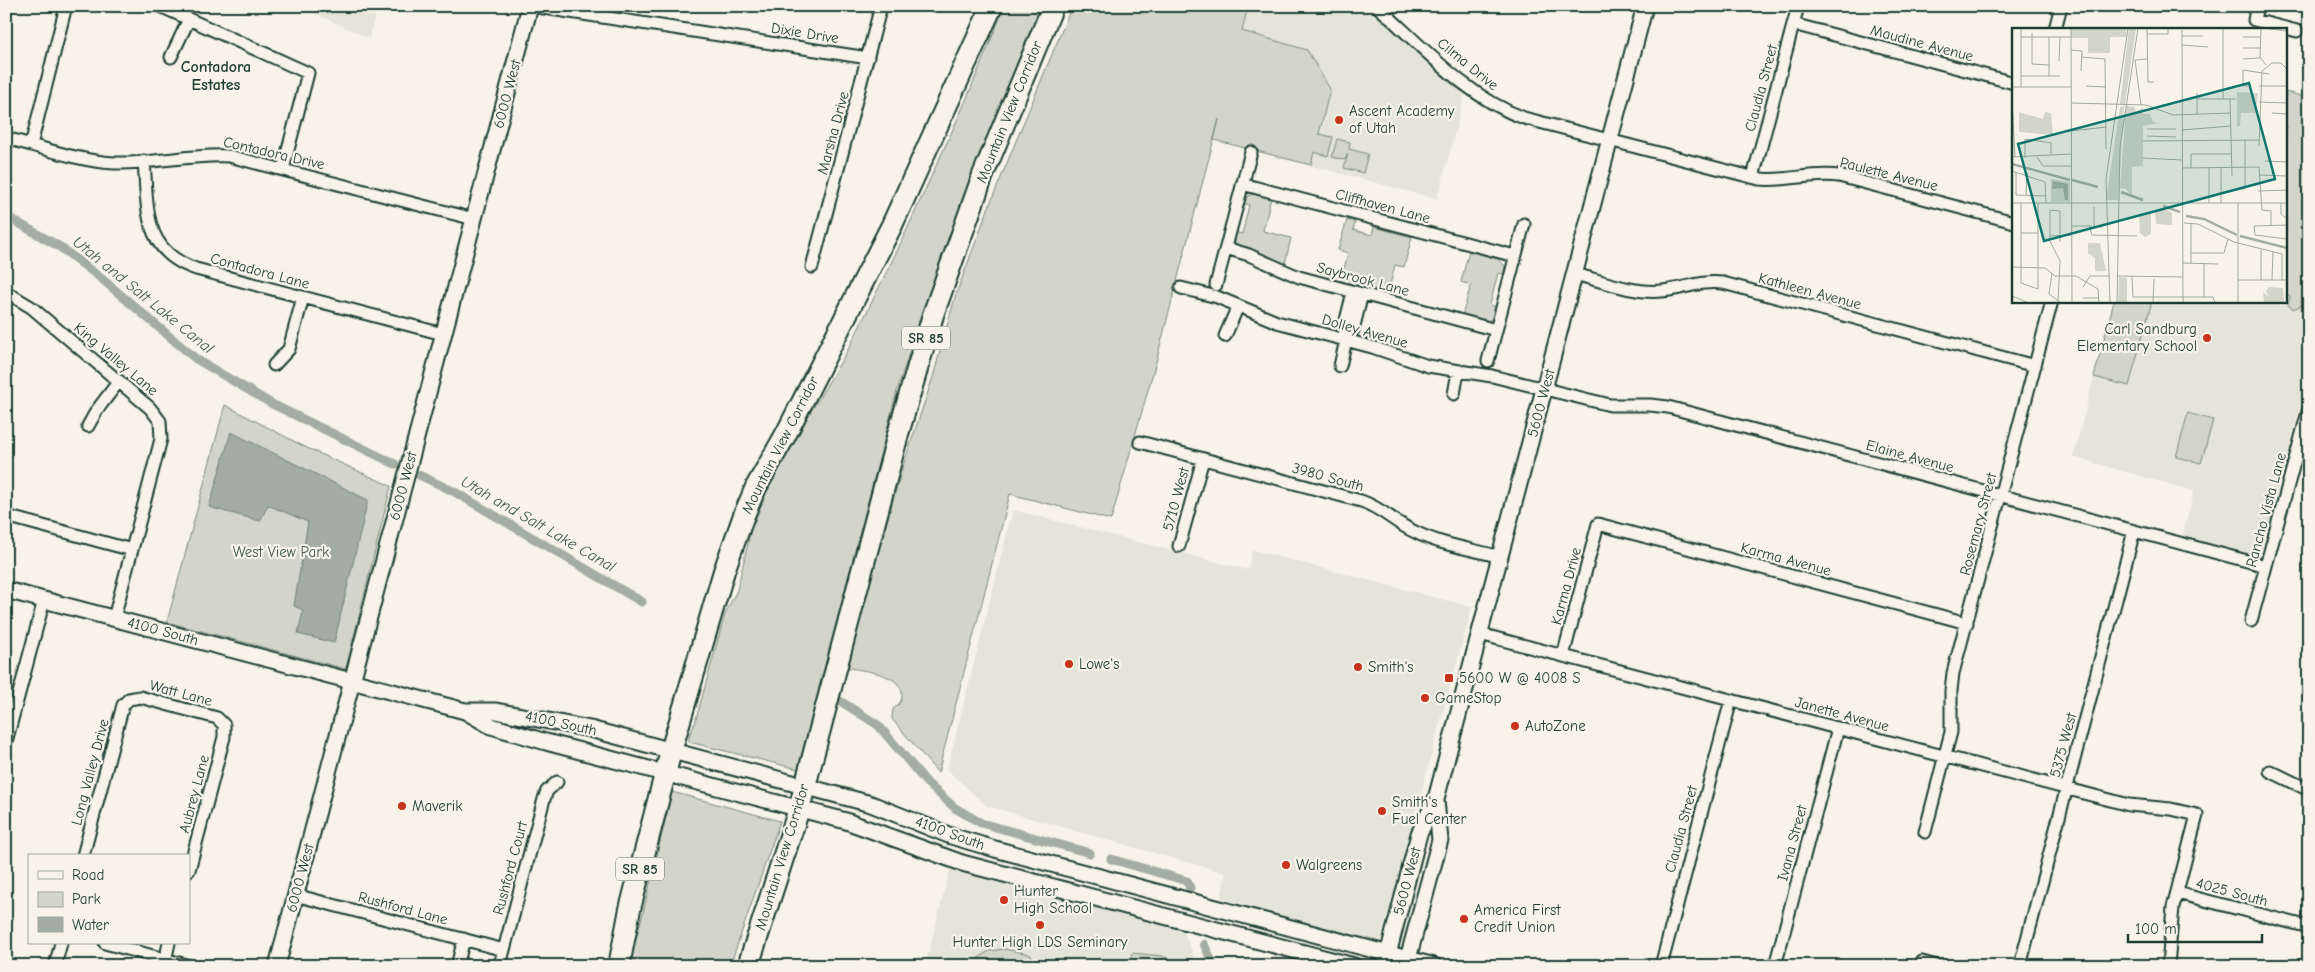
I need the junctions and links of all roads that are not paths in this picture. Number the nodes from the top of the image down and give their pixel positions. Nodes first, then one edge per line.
1 (66, 6) edge
2 (160, 6) edge
3 (530, 6) edge
4 (881, 6) edge
5 (992, 6) edge
6 (1053, 6) edge
7 (1377, 6) edge
8 (1646, 6) edge
9 (1798, 6) edge
10 (2061, 6) edge
11 (2257, 6) edge
12 (189, 19) junction
13 (1793, 24) junction
14 (2055, 28) edge
15 (2285, 28) edge
16 (2288, 29) edge
17 (2297, 31) dead end
18 (171, 57) dead end
19 (868, 58) junction
20 (2012, 82) edge
21 (6, 138) edge
22 (1610, 140) junction
23 (31, 145) junction
24 (1251, 152) dead end
25 (144, 161) junction
26 (283, 169) junction
27 (1753, 177) junction
28 (1242, 184) junction
29 (474, 220) junction
30 (2012, 221) edge
31 (1524, 224) dead end
32 (1226, 248) junction
33 (1515, 256) junction
34 (812, 267) dead end
35 (1576, 274) junction
36 (1216, 285) dead end
37 (1181, 288) dead end
38 (1357, 293) junction
39 (8, 296) edge
40 (303, 297) junction
41 (2052, 302) edge
42 (1238, 306) junction
43 (1496, 330) junction
44 (443, 334) junction
45 (1225, 336) dead end
46 (1346, 340) junction
47 (1488, 361) dead end
48 (274, 365) dead end
49 (1340, 366) dead end
50 (2035, 366) junction
51 (1458, 372) junction
52 (119, 381) junction
53 (1545, 389) junction
54 (1454, 394) dead end
55 (2309, 408) edge
56 (88, 426) dead end
57 (1140, 442) dead end
58 (1203, 459) junction
59 (2001, 496) junction
60 (6, 516) edge
61 (1598, 524) joint
62 (2134, 531) junction
63 (1180, 546) dead end
64 (132, 550) junction
65 (1500, 557) junction
66 (2266, 566) junction
67 (6, 590) edge
68 (44, 600) junction
69 (114, 618) junction
70 (2251, 621) dead end
71 (1967, 623) junction
72 (1480, 634) junction
73 (1563, 656) junction
74 (353, 682) junction
75 (129, 698) joint
76 (1731, 700) junction
77 (464, 712) junction
78 (224, 725) joint
79 (1838, 728) junction
80 (6, 742) edge
81 (671, 751) junction
82 (1945, 756) junction
83 (2270, 771) dead end
84 (664, 773) junction
85 (557, 782) dead end
86 (805, 786) junction
87 (2066, 788) junction
88 (2309, 790) edge
89 (1436, 799) junction
90 (799, 809) junction
91 (1925, 832) dead end
92 (84, 854) edge
93 (190, 866) edge
94 (2177, 893) junction
95 (295, 894) junction
96 (2309, 927) edge
97 (464, 939) junction
98 (61, 944) edge
99 (108, 944) edge
100 (169, 944) edge
101 (504, 950) junction
102 (1386, 960) edge
103 (164, 962) edge
104 (1407, 962) edge
105 (1922, 962) dead end
106 (501, 965) edge
107 (56, 966) edge
108 (190, 966) edge
109 (277, 966) edge
110 (457, 966) edge
111 (619, 966) edge
112 (748, 966) edge
113 (1354, 966) edge
114 (1434, 966) edge
115 (1660, 966) edge
116 (1775, 966) edge
117 (1937, 966) edge
118 (2020, 966) edge
119 (2168, 966) edge

1 - 23 street
2 - 12 street
3 - 19 street, Dixie Drive
3 - 29 main road, 6000 West
4 - 19 street, Marsha Drive
5 - 81 highway, Mountain View Corridor / SR 85
6 - 86 highway, Mountain View Corridor / SR 85
7 - 22 street, Cilma Drive
8 - 22 main road, 5600 West
9 - 13 street, Claudia Street
10 - 14 street
11 - 15 street
12 - 18 street
12 - 26 street
13 - 20 street, Maudine Avenue
13 - 27 street, Claudia Street
16 - 17 street
19 - 34 street, Marsha Drive
21 - 23 street, Contadora Drive
22 - 27 street, Paulette Avenue
22 - 35 main road, 5600 West
23 - 25 street, Contadora Drive
24 - 28 street
25 - 26 street, Contadora Drive
25 - 40 street, Contadora Lane
26 - 29 street, Contadora Drive
27 - 30 street, Paulette Avenue
28 - 32 street
28 - 33 street, Cliffhaven Lane
29 - 44 main road, 6000 West
31 - 33 street
32 - 36 street
32 - 38 street, Saybrook Lane
33 - 43 street
35 - 50 street, Kathleen Avenue
35 - 53 main road, 5600 West
37 - 42 street, Dolley Avenue
38 - 43 street, Saybrook Lane
38 - 46 street
39 - 52 street, King Valley Lane
40 - 44 street, Contadora Lane
40 - 48 street
41 - 50 street, Rosemary Street
42 - 45 street
42 - 46 street, Dolley Avenue
43 - 47 street
44 - 74 main road, 6000 West
46 - 49 street
46 - 51 street, Dolley Avenue
50 - 59 street, Rosemary Street
51 - 53 street, Dolley Avenue
51 - 54 street
52 - 56 street
52 - 64 street, King Valley Lane
53 - 59 street, Elaine Avenue
53 - 65 main road, 5600 West
55 - 66 street, Rancho Vista Lane
57 - 58 street, 3980 South
58 - 63 street, 5710 West
58 - 65 street, 3980 South
59 - 62 street, Elaine Avenue
59 - 71 street, Rosemary Street
60 - 64 street
61 - 71 street, Karma Avenue
61 - 73 street, Karma Drive
62 - 66 street, Elaine Avenue
62 - 87 street, 5375 West
64 - 69 street, King Valley Lane
65 - 72 main road, 5600 West
66 - 70 street, Rancho Vista Lane
67 - 68 main road, 4100 South
68 - 69 main road, 4100 South
68 - 80 street
69 - 74 main road, 4100 South
71 - 82 street, Rosemary Street
72 - 73 street, Janette Avenue
72 - 89 main road, 5600 West
73 - 76 street, Janette Avenue
74 - 77 main road, 4100 South
74 - 95 main road, 6000 West
75 - 78 street, Watt Lane
75 - 92 street, Long Valley Drive
76 - 79 street, Janette Avenue
76 - 115 street, Claudia Street
77 - 81 main road, 4100 South
77 - 84 main road, 4100 South
78 - 93 street, Aubrey Lane
79 - 82 street, Janette Avenue
79 - 116 street, Ivana Street
81 - 84 highway, Mountain View Corridor / SR 85
81 - 86 main road, 4100 South
82 - 87 street, Janette Avenue
82 - 91 street, Rosemary Street
83 - 88 street
84 - 90 main road, 4100 South
84 - 111 highway, Mountain View Corridor / SR 85
85 - 101 street, Rushford Court
86 - 90 highway, Mountain View Corridor / SR 85
86 - 102 main road, 4100 South
87 - 94 street, Janette Avenue
87 - 118 street, 5375 West
89 - 102 main road, 5600 West
89 - 104 main road, 5600 West
90 - 112 highway, Mountain View Corridor / SR 85
90 - 113 main road, 4100 South
94 - 96 street, 4025 South
94 - 119 street
95 - 97 street, Rushford Lane
95 - 109 main road, 6000 West
97 - 101 street, Rushford Lane
97 - 110 street
98 - 107 street
99 - 103 street
100 - 103 street
101 - 106 street, Rushford Court
102 - 104 main road, 4100 South
103 - 108 street
104 - 114 main road, 4100 South
105 - 117 street

